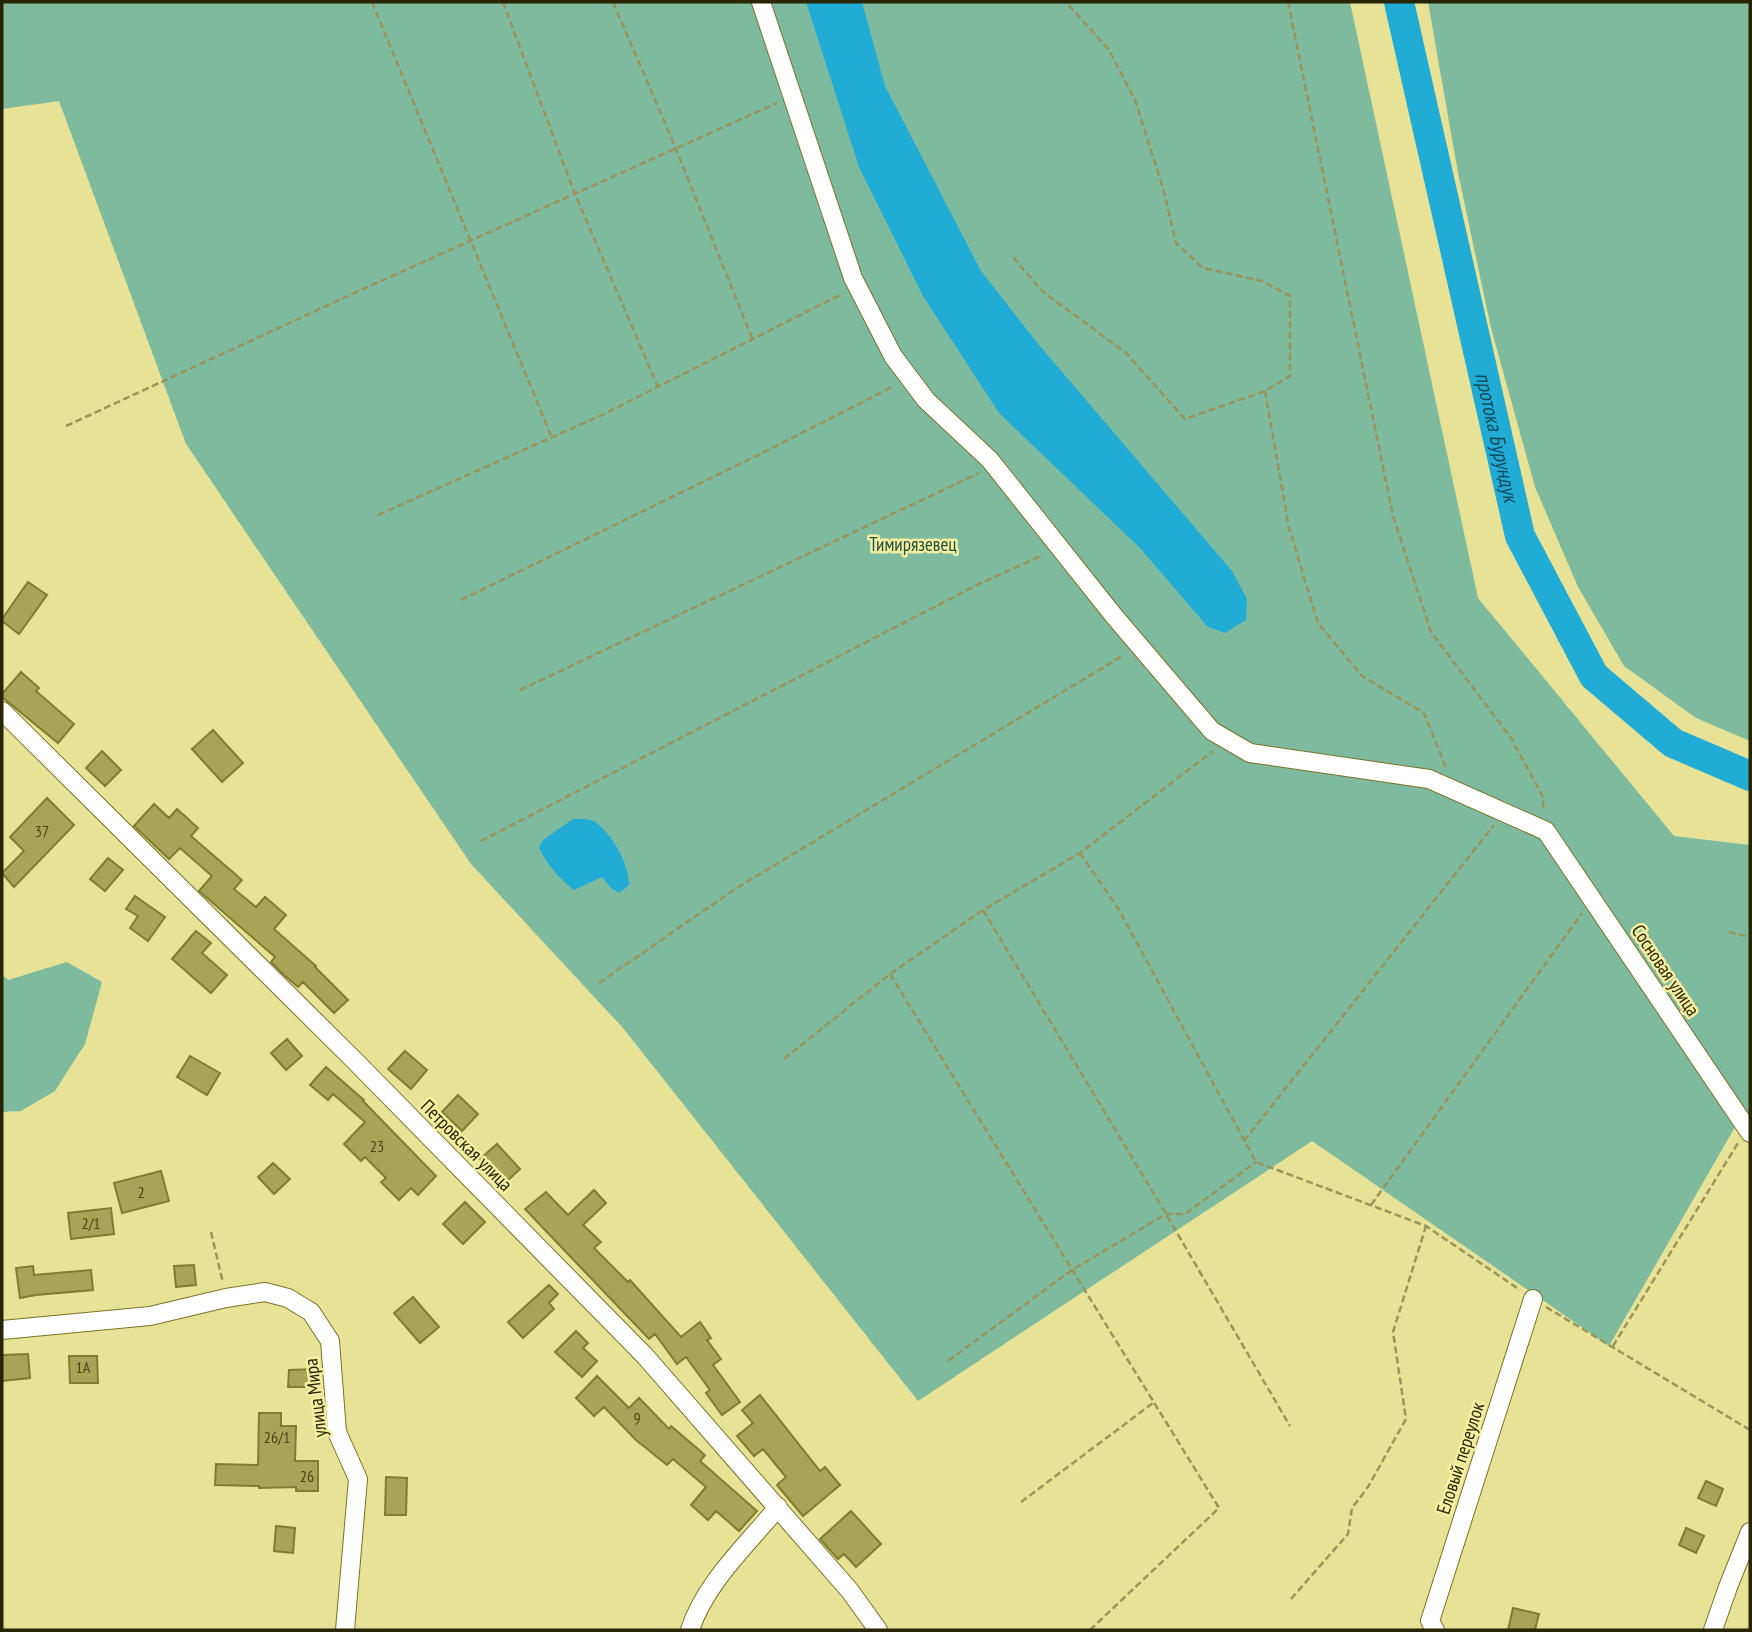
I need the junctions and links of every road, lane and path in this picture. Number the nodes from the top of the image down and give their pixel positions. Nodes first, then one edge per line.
1 (372, 2) edge
2 (503, 2) edge
3 (613, 2) edge
4 (761, 2) edge
5 (1066, 2) edge
6 (1288, 2) edge
7 (792, 96) junction
8 (676, 149) junction
9 (576, 194) junction
10 (471, 241) junction
11 (1013, 257) dead end
12 (857, 286) junction
13 (752, 339) junction
14 (909, 378) junction
15 (658, 387) junction
16 (1265, 391) junction
17 (66, 425) dead end
18 (552, 438) junction
19 (995, 466) junction
20 (378, 515) dead end
21 (1060, 548) junction
22 (461, 600) dead end
23 (1140, 646) junction
24 (520, 690) dead end
25 (2, 711) edge
26 (1227, 740) junction
27 (1455, 790) junction
28 (1505, 812) junction
29 (1546, 831) junction
30 (481, 841) dead end
31 (1080, 853) junction
32 (1592, 900) junction
33 (983, 909) junction
34 (1729, 932) dead end
35 (1750, 937) edge
36 (890, 974) junction
37 (599, 983) dead end
38 (784, 1059) dead end
39 (1749, 1131) edge
40 (1244, 1141) junction
41 (1256, 1162) junction
42 (1371, 1205) junction
43 (1166, 1214) junction
44 (1426, 1226) junction
45 (211, 1232) dead end
46 (1072, 1270) junction
47 (226, 1298) junction
48 (1533, 1299) junction
49 (2, 1330) edge
50 (1613, 1346) junction
51 (948, 1361) dead end
52 (1154, 1403) junction
53 (1290, 1426) dead end
54 (1750, 1430) edge
55 (1021, 1502) dead end
56 (778, 1507) junction
57 (1750, 1532) edge
58 (1291, 1599) dead end
59 (1091, 1629) edge
60 (345, 1630) edge
61 (690, 1630) edge
62 (878, 1630) edge
63 (1434, 1630) edge
64 (1713, 1630) edge

1 - 10 path
2 - 9 path
3 - 8 path
4 - 7 street
5 - 16 path
6 - 29 path
7 - 8 path
7 - 12 street
8 - 9 path
8 - 13 path
9 - 10 path
9 - 15 path
10 - 17 path
10 - 18 path
11 - 16 path
12 - 13 path
12 - 14 street
13 - 15 path
14 - 19 street
14 - 22 path
15 - 18 path
16 - 27 path
18 - 20 path
19 - 21 street
19 - 24 path
21 - 23 street
21 - 30 path
23 - 26 street
23 - 37 path
25 - 56 street, Петровская улица
26 - 27 street
26 - 31 path
27 - 28 street
28 - 29 street
28 - 40 path
29 - 32 street, Сосновая улица
31 - 33 path
31 - 40 path
32 - 39 street, Сосновая улица
32 - 42 path
33 - 36 path
33 - 43 path
34 - 35 path
36 - 38 path
36 - 46 path
39 - 50 path
40 - 41 path
41 - 42 path
41 - 43 path
42 - 44 path
43 - 46 path
43 - 53 path
44 - 48 path
44 - 58 path
45 - 47 path
46 - 51 path
46 - 52 path
47 - 49 street, улица Мира
47 - 60 street, улица Мира
48 - 50 path
48 - 63 street, Еловый переулок
50 - 54 path
52 - 55 path
52 - 59 path
56 - 61 street
56 - 62 street, Петровская улица
57 - 64 street

